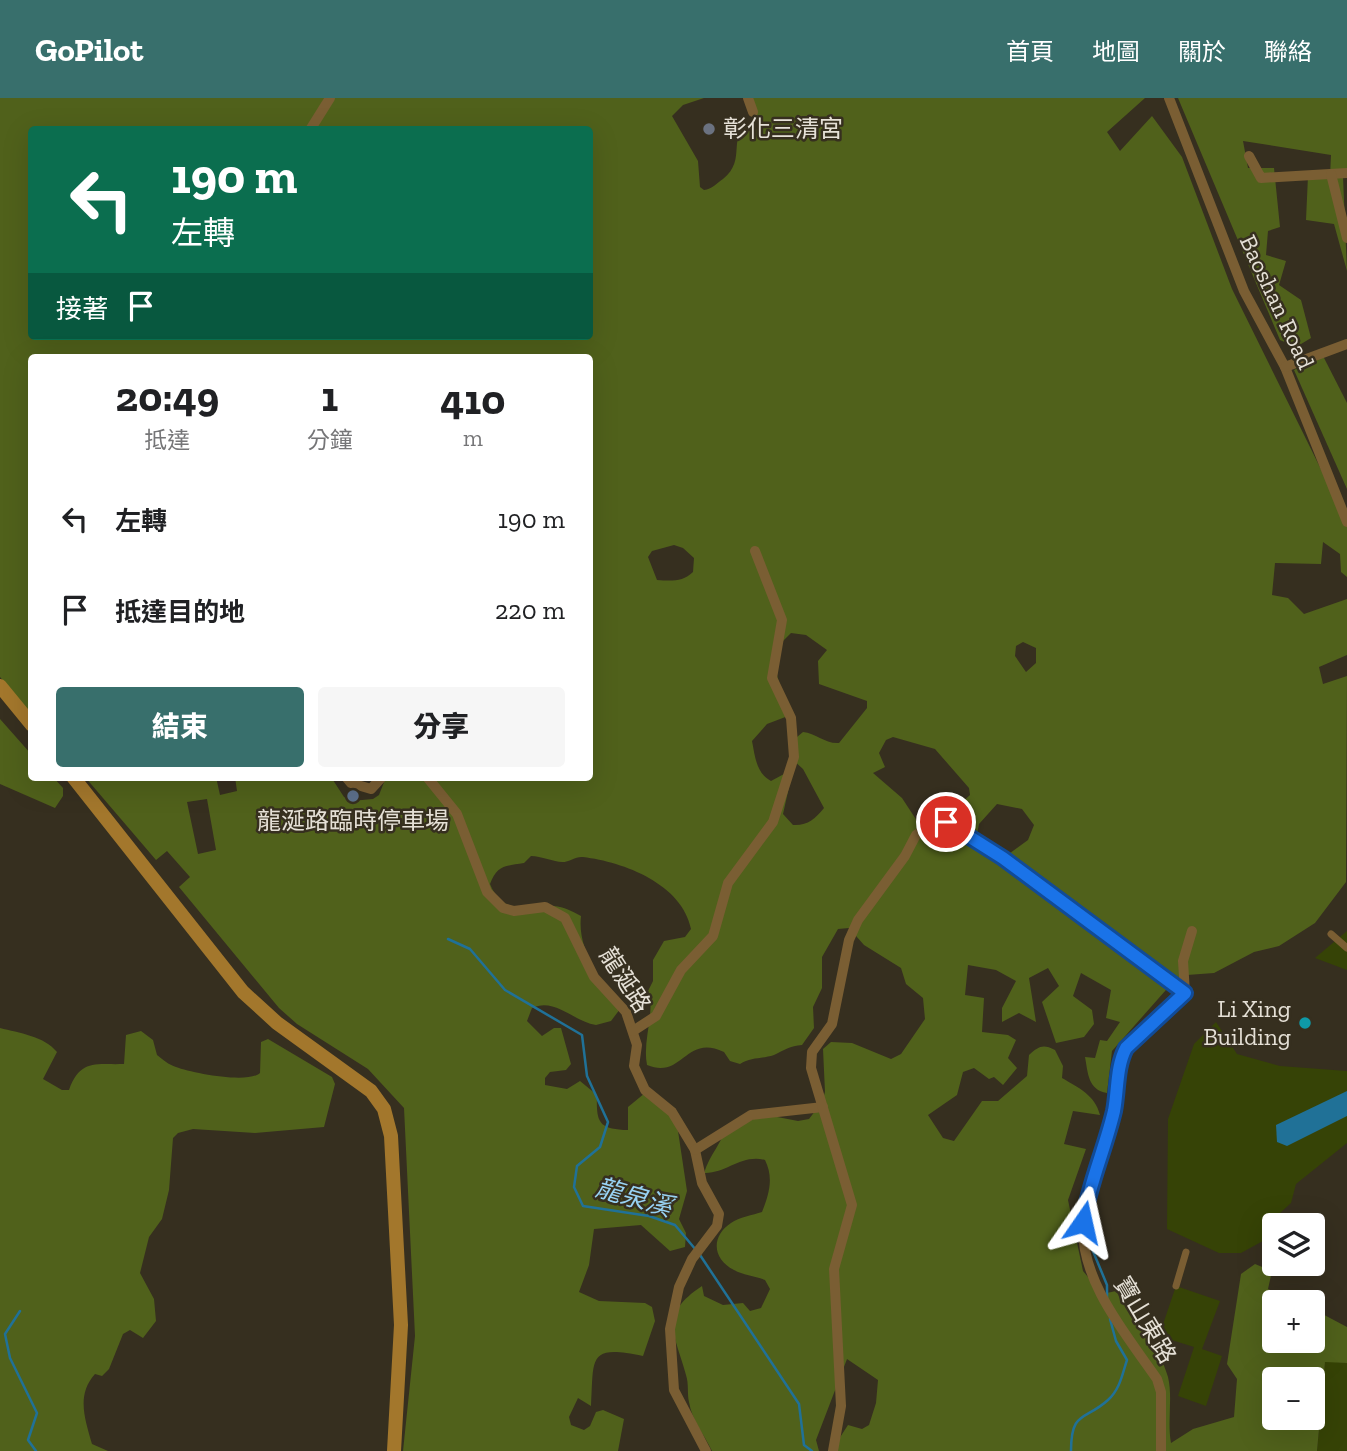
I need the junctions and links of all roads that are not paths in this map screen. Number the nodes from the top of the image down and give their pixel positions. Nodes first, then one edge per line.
1 (330, 98) edge
2 (748, 98) edge
3 (1169, 98) edge
4 (753, 112) dead end
5 (312, 126) edge
6 (1248, 156) dead end
7 (1347, 173) edge
8 (1331, 174) junction
9 (1347, 238) edge
10 (1347, 344) edge
11 (1285, 367) junction
12 (1347, 522) edge
13 (755, 551) dead end
14 (0, 686) edge
15 (28, 720) edge
16 (76, 781) edge
17 (349, 781) edge
18 (378, 781) edge
19 (430, 781) edge
20 (1192, 931) dead end
21 (1331, 934) dead end
22 (1347, 948) edge
23 (1185, 993) junction
24 (633, 1031) junction
25 (823, 1107) junction
26 (695, 1150) junction
27 (1186, 1251) dead end
28 (1176, 1286) dead end
29 (394, 1451) edge
30 (706, 1451) edge
31 (833, 1451) edge
32 (1161, 1451) edge

1 - 5 street
2 - 4 street
3 - 11 street, Baoshan Road
6 - 8 street
7 - 8 street
8 - 9 street
10 - 11 street
11 - 12 street, Baoshan Road
13 - 24 street
14 - 15 main road
16 - 29 main road
17 - 18 street
19 - 24 street, 龍涎路
20 - 23 street
21 - 22 street
23 - 25 street
23 - 32 street, 寶山東路
24 - 26 street, 龍涎路
25 - 26 street
25 - 31 street
26 - 30 street, 龍涎路
27 - 28 street

